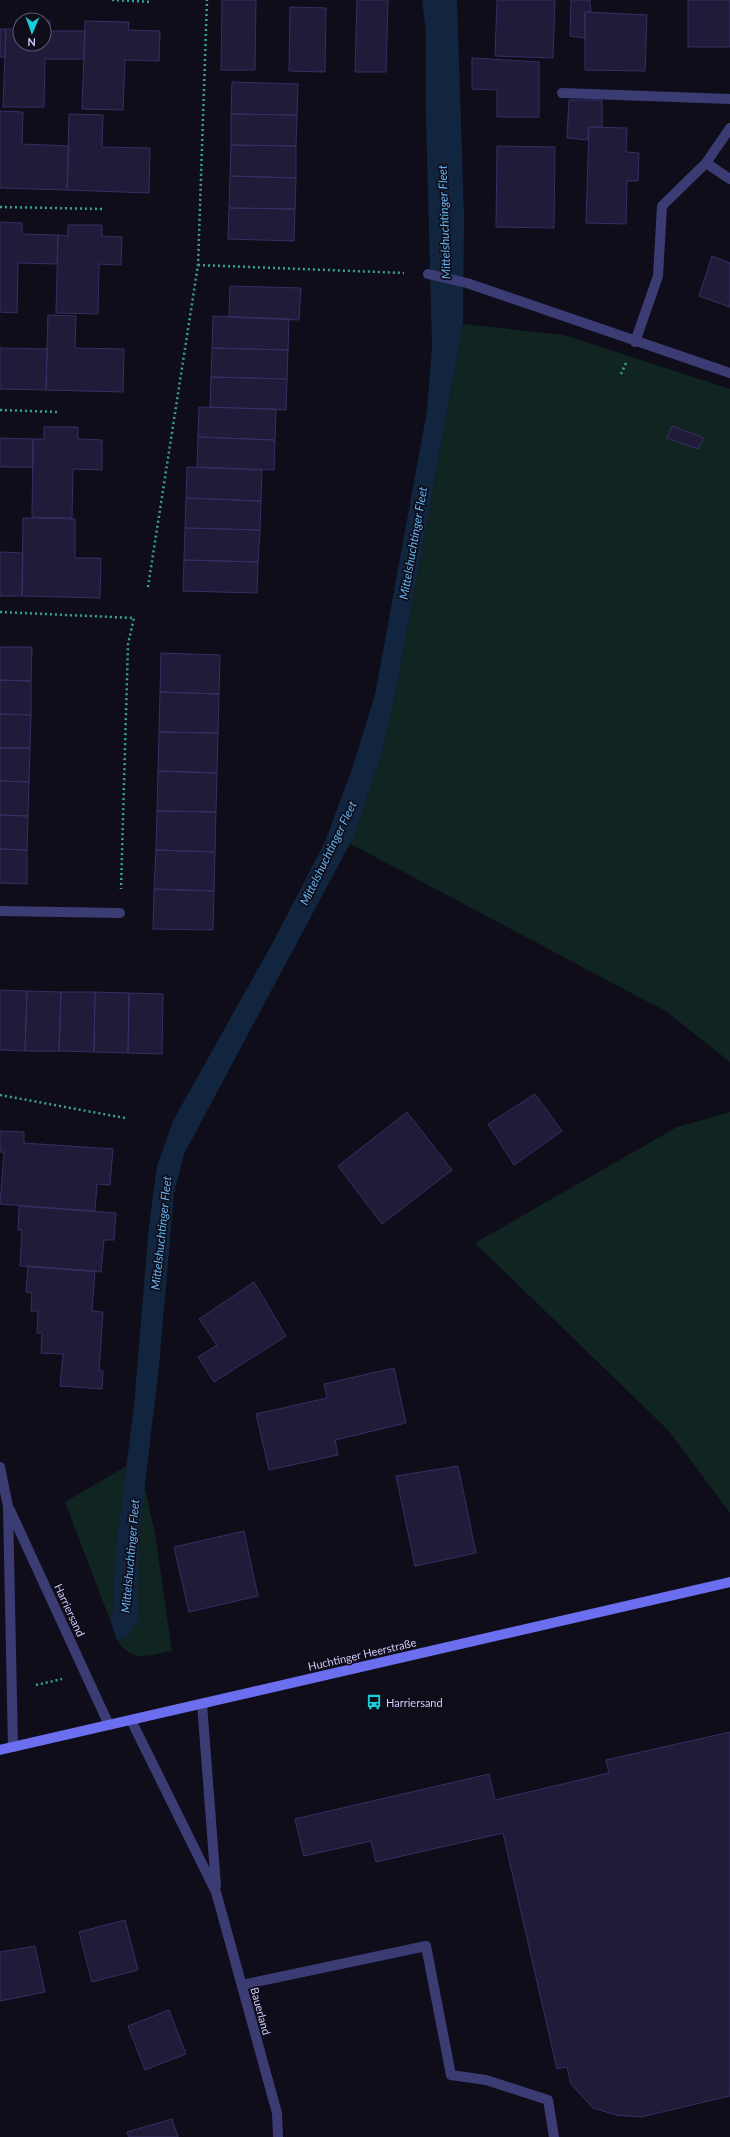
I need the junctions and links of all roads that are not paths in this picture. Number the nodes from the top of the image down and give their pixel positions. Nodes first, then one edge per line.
1 (562, 93) dead end
2 (730, 99) edge
3 (730, 128) edge
4 (706, 163) junction
5 (730, 179) edge
6 (428, 274) road end
7 (635, 342) junction
8 (730, 373) edge
9 (0, 911) edge
10 (120, 913) road end
11 (0, 1468) edge
12 (8, 1506) junction
13 (730, 1582) edge
14 (202, 1704) junction
15 (131, 1720) junction
16 (109, 1725) junction
17 (13, 1747) junction
18 (0, 1750) edge
19 (216, 1892) junction
20 (242, 1985) junction
21 (278, 2137) edge
22 (554, 2137) edge

1 - 2 street
3 - 4 street
4 - 5 street
4 - 7 street
6 - 7 street
7 - 8 street
9 - 10 street
11 - 12 street, Harriersand
12 - 16 street, Harriersand
12 - 17 street, Harriersand
13 - 14 main road, Huchtinger Heerstraße
14 - 15 main road, Huchtinger Heerstraße
14 - 19 street, Bauerland
15 - 16 main road, Huchtinger Heerstraße
15 - 19 street, Bauerland
16 - 17 main road, Huchtinger Heerstraße
17 - 18 main road, Huchtinger Heerstraße
19 - 20 street, Bauerland
20 - 21 street, Bauerland
20 - 22 street

